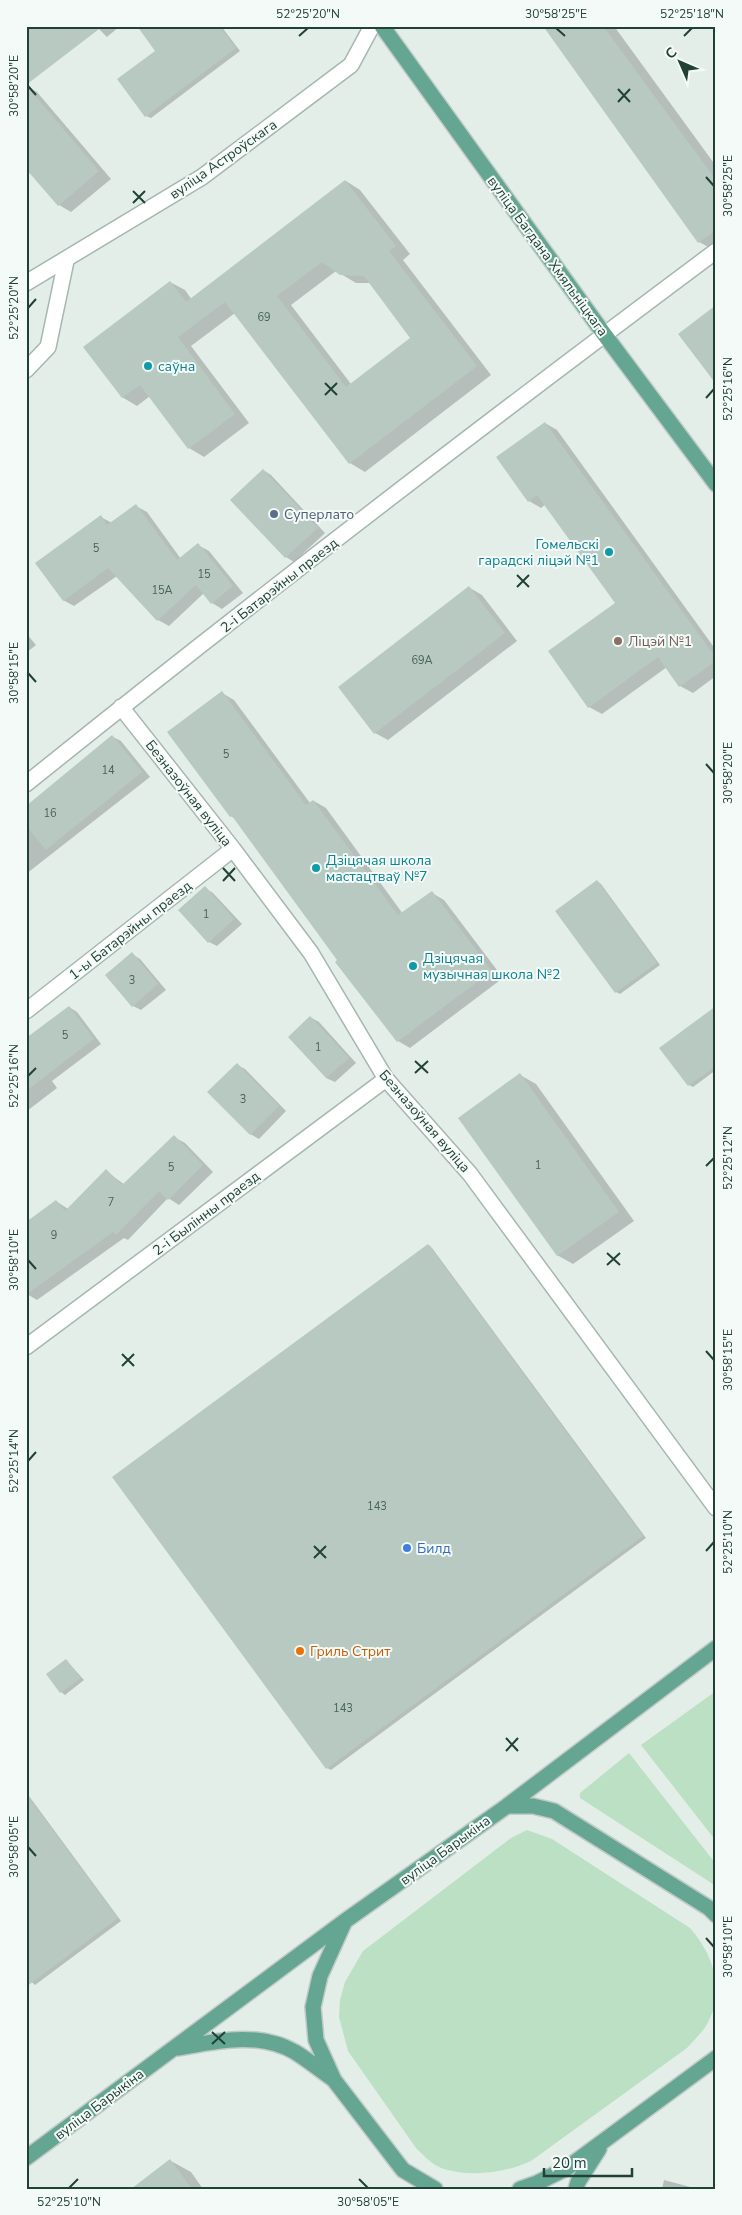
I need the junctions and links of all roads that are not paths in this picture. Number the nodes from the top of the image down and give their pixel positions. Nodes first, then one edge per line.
1 (372, 26) edge
2 (382, 26) edge
3 (716, 251) edge
4 (66, 261) junction
5 (26, 284) edge
6 (604, 334) junction
7 (26, 370) edge
8 (716, 484) edge
9 (122, 707) junction
10 (26, 784) edge
11 (233, 849) junction
12 (26, 1011) edge
13 (386, 1079) junction
14 (26, 1347) edge
15 (716, 1508) edge
16 (716, 1648) edge
17 (506, 1806) junction
18 (716, 1915) edge
19 (345, 1921) junction
20 (173, 2049) junction
21 (716, 2058) edge
22 (334, 2080) junction
23 (602, 2144) junction
24 (26, 2158) edge
25 (403, 2170) junction
26 (414, 2189) edge
27 (435, 2189) edge
28 (520, 2189) edge
29 (576, 2189) edge

1 - 4 street, вуліца Астроўскага
2 - 6 main road, вуліца Багдана Хмяльніцкага
3 - 6 street, 2-і Батарэйны праезд
4 - 5 street, вуліца Астроўскага
4 - 7 street
6 - 8 main road, вуліца Багдана Хмяльніцкага
6 - 9 street, 2-і Батарэйны праезд
9 - 10 street, 2-і Батарэйны праезд
9 - 11 street, Безназоўная вуліца
11 - 12 street, 1-ы Батарэйны праезд
11 - 13 street, Безназоўная вуліца
13 - 14 street, 2-і Былінны праезд
13 - 15 street, Безназоўная вуліца
16 - 17 main road, вуліца Барыкіна
17 - 18 main road
17 - 19 main road, вуліца Барыкіна
19 - 20 main road, вуліца Барыкіна
19 - 22 main road
20 - 22 main road, вуліца Барыкіна
20 - 24 main road, вуліца Барыкіна
21 - 23 main road
22 - 25 main road
23 - 28 main road
23 - 29 main road
25 - 26 main road
25 - 27 main road

